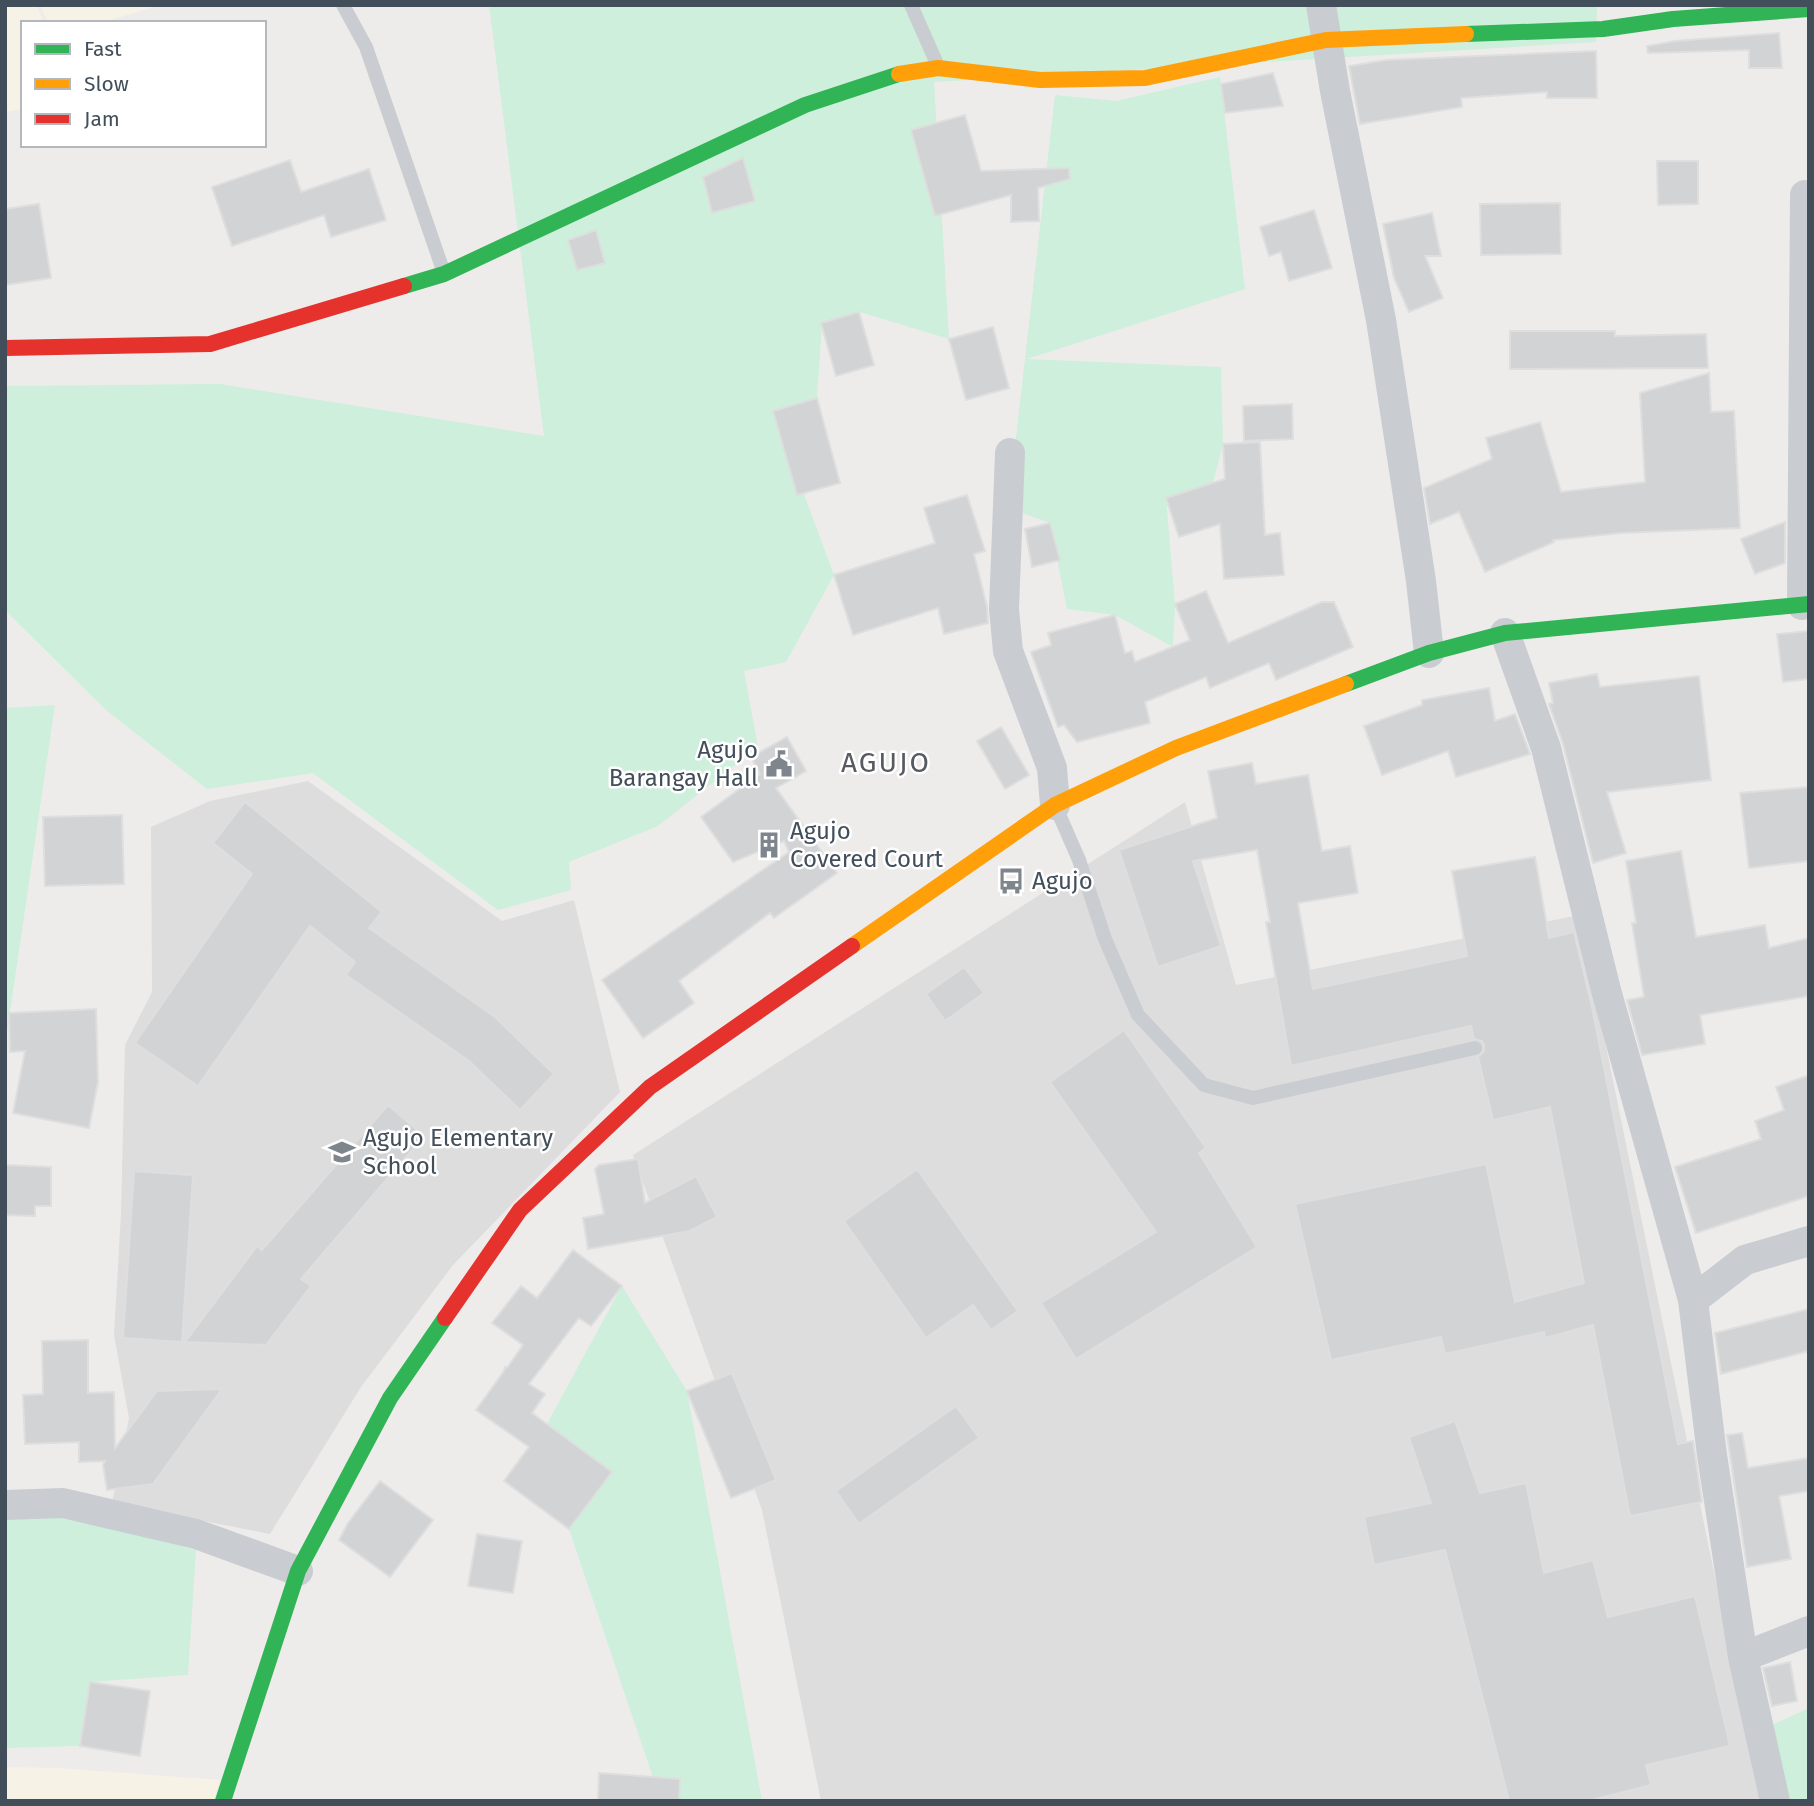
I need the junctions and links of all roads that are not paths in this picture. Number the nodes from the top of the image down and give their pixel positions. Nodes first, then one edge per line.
1 (343, 5) edge
2 (911, 5) edge
3 (1321, 5) edge
4 (1809, 9) edge
5 (1326, 40) junction
6 (938, 68) junction
7 (1805, 195) dead end
8 (444, 274) junction
9 (5, 348) edge
10 (1010, 453) dead end
11 (1805, 605) edge
12 (1505, 633) junction
13 (1429, 653) junction
14 (1055, 805) junction
15 (1475, 1048) dead end
16 (1809, 1241) edge
17 (1693, 1300) junction
18 (5, 1505) edge
19 (298, 1571) junction
20 (1809, 1632) edge
21 (1743, 1657) junction
22 (223, 1801) edge
23 (1776, 1801) edge

1 - 8 lane
2 - 6 lane
3 - 5 street
4 - 5 main road
5 - 6 main road
5 - 13 street
6 - 8 main road
7 - 11 street
8 - 9 main road
10 - 14 street
11 - 12 main road
12 - 13 main road
12 - 17 street
13 - 14 main road
14 - 15 lane
14 - 19 main road
16 - 17 street
17 - 21 street
18 - 19 street
19 - 22 main road
20 - 21 street
21 - 23 street

